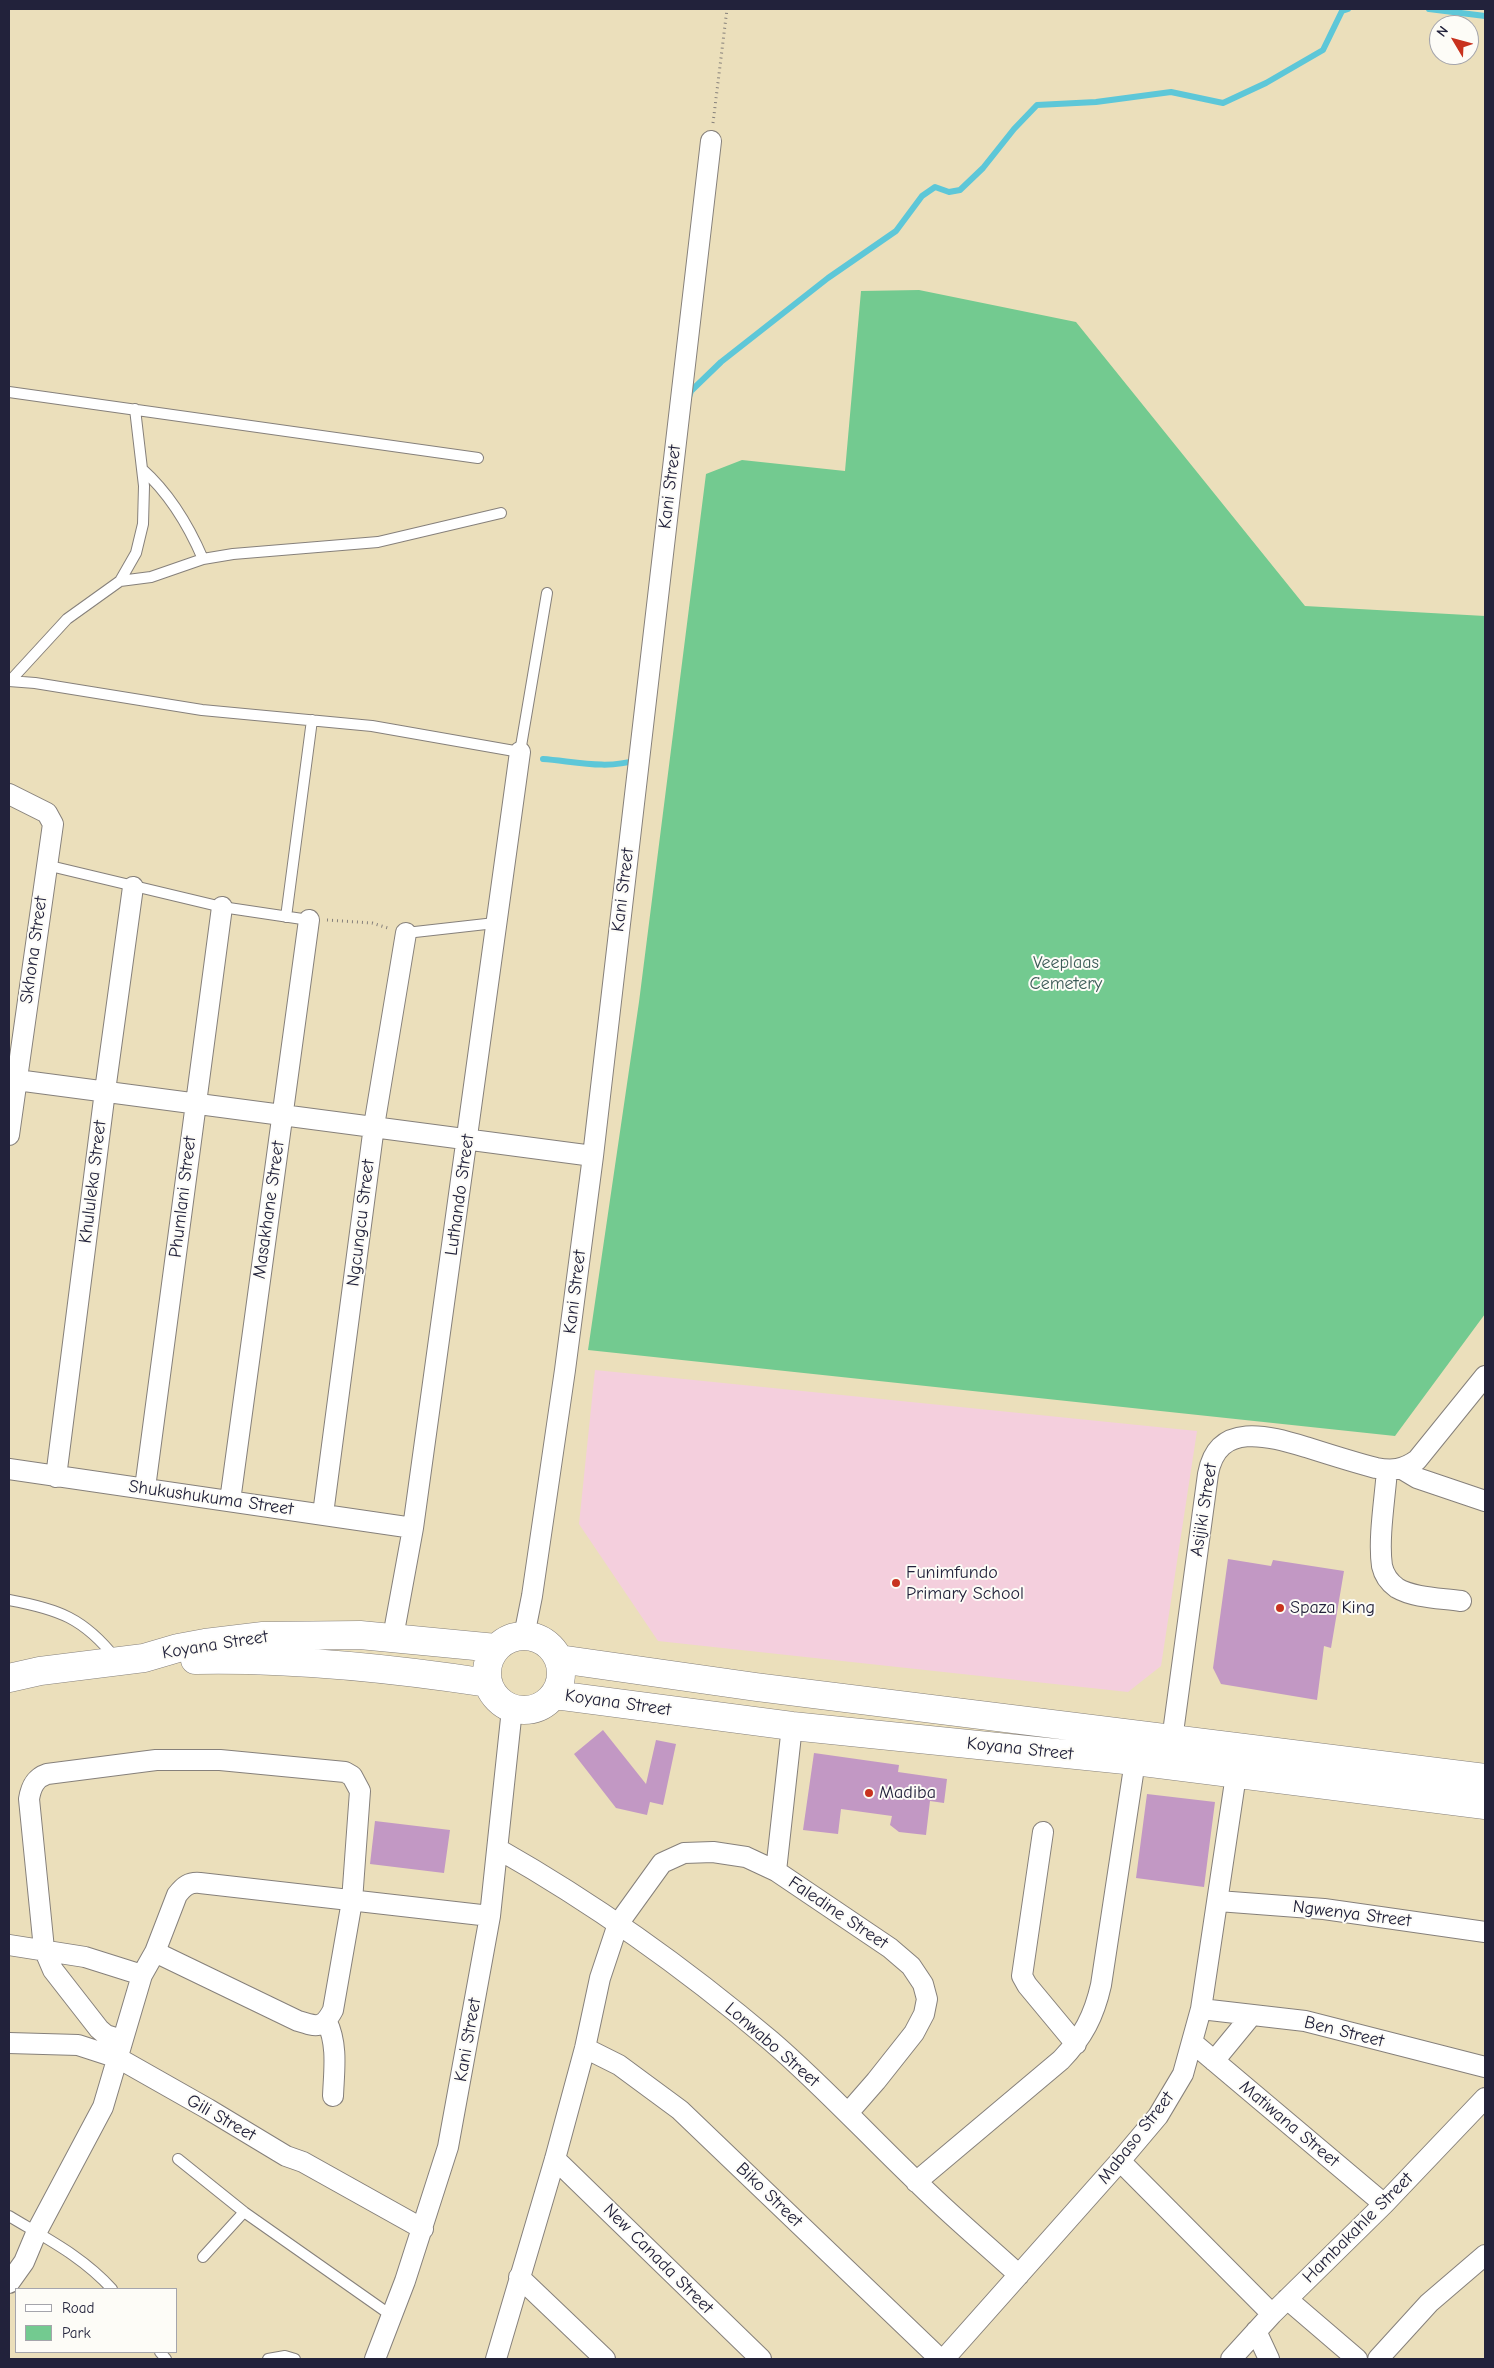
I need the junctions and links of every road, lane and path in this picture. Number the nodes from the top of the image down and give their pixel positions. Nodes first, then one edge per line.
1 (726, 9) edge
2 (710, 141) joint
3 (9, 392) edge
4 (135, 409) junction
5 (478, 458) dead end
6 (142, 469) junction
7 (501, 513) dead end
8 (203, 559) junction
9 (120, 581) junction
10 (547, 594) dead end
11 (10, 681) edge
12 (312, 720) junction
13 (520, 752) junction
14 (9, 794) edge
15 (46, 865) junction
16 (133, 887) junction
17 (222, 907) junction
18 (286, 917) junction
19 (309, 920) junction
20 (495, 923) junction
21 (406, 933) junction
22 (12, 1079) edge
23 (105, 1091) junction
24 (195, 1102) junction
25 (282, 1114) junction
26 (374, 1126) junction
27 (9, 1135) edge
28 (467, 1139) junction
29 (593, 1156) junction
30 (1485, 1376) edge
31 (1395, 1469) junction
32 (9, 1470) edge
33 (56, 1476) junction
34 (145, 1488) junction
35 (230, 1501) junction
36 (1485, 1501) edge
37 (324, 1514) junction
38 (413, 1528) junction
39 (9, 1600) edge
40 (1461, 1601) dead end
41 (524, 1636) junction
42 (393, 1637) junction
43 (496, 1648) junction
44 (559, 1659) junction
45 (131, 1660) junction
46 (9, 1678) edge
47 (488, 1683) junction
48 (555, 1695) junction
49 (512, 1709) junction
50 (792, 1726) junction
51 (1172, 1740) junction
52 (1134, 1761) junction
53 (1236, 1775) junction
54 (1485, 1778) edge
55 (1485, 1805) edge
56 (1044, 1832) dead end
57 (498, 1849) junction
58 (776, 1871) junction
59 (352, 1901) junction
60 (1218, 1901) junction
61 (490, 1916) junction
62 (618, 1924) junction
63 (1485, 1932) edge
64 (9, 1945) edge
65 (44, 1949) junction
66 (155, 1952) junction
67 (142, 1975) junction
68 (1201, 2008) junction
69 (1251, 2016) junction
70 (327, 2022) junction
71 (9, 2043) edge
72 (1194, 2043) junction
73 (1076, 2044) junction
74 (585, 2048) junction
75 (120, 2049) junction
76 (1214, 2061) junction
77 (1485, 2067) edge
78 (333, 2096) dead end
79 (1485, 2098) edge
80 (848, 2113) junction
81 (178, 2158) dead end
82 (555, 2159) junction
83 (1120, 2161) junction
84 (916, 2182) junction
85 (1384, 2204) junction
86 (244, 2212) junction
87 (9, 2216) edge
88 (423, 2229) junction
89 (37, 2231) junction
90 (203, 2256) dead end
91 (1482, 2265) edge
92 (1019, 2274) junction
93 (519, 2277) junction
94 (9, 2283) edge
95 (111, 2288) edge
96 (1287, 2299) junction
97 (1272, 2314) junction
98 (392, 2316) junction
99 (1256, 2331) junction
100 (268, 2359) edge
101 (295, 2359) edge
102 (376, 2359) edge
103 (496, 2359) edge
104 (605, 2359) edge
105 (761, 2359) edge
106 (942, 2359) edge
107 (1231, 2359) edge
108 (1269, 2359) edge
109 (1357, 2359) edge
110 (1378, 2359) edge

1 - 2 path
2 - 29 street, Kani Street
3 - 4 lane
4 - 5 lane
4 - 6 lane
6 - 8 lane
6 - 9 lane
7 - 8 lane
8 - 9 lane
9 - 11 lane
10 - 13 lane
11 - 12 lane
12 - 13 lane
12 - 18 lane
13 - 20 street, Luthando Street
14 - 15 street, Skhona Street
15 - 16 lane
15 - 22 street, Skhona Street
16 - 17 lane
16 - 23 street, Khululeka Street
17 - 18 lane
17 - 24 street, Phumlani Street
18 - 19 lane
19 - 21 path
19 - 25 street, Masakhane Street
20 - 21 lane
20 - 28 street, Luthando Street
21 - 26 street, Ngcungcu Street
22 - 23 street
22 - 27 street, Skhona Street
23 - 24 street
23 - 33 street, Khululeka Street
24 - 25 street
24 - 34 street, Phumlani Street
25 - 26 street
25 - 35 street, Masakhane Street
26 - 28 street
26 - 37 street, Ngcungcu Street
28 - 29 street
28 - 38 street, Luthando Street
29 - 41 street, Kani Street
30 - 31 street
31 - 36 street, Asijiki Street
31 - 40 street
31 - 51 street, Asijiki Street
32 - 33 street, Shukushukuma Street
33 - 34 street, Shukushukuma Street
34 - 35 street, Shukushukuma Street
35 - 37 street, Shukushukuma Street
37 - 38 street, Shukushukuma Street
38 - 42 street, Luthando Street
39 - 45 lane
41 - 43 main road
41 - 44 main road
42 - 43 main road, Koyana Street
42 - 45 main road, Koyana Street
43 - 47 main road
44 - 48 main road
44 - 51 main road, Koyana Street
45 - 46 main road, Koyana Street
45 - 47 main road, Koyana Street
47 - 49 main road
48 - 49 main road
48 - 50 main road, Koyana Street
49 - 57 street, Kani Street
50 - 52 main road, Koyana Street
50 - 58 street
51 - 54 main road, Koyana Street
52 - 53 main road, Koyana Street
52 - 73 street
53 - 55 main road, Koyana Street
53 - 60 street, Mabaso Street
56 - 73 street
57 - 61 street, Kani Street
57 - 62 street, Lonwabo Street
58 - 62 street, Faledine Street
58 - 80 street, Faledine Street
59 - 61 street
59 - 65 street
59 - 66 street
59 - 70 street
60 - 63 street, Ngwenya Street
60 - 68 street, Mabaso Street
61 - 88 street, Kani Street
62 - 74 street, Faledine Street
62 - 80 street, Lonwabo Street
64 - 65 street
65 - 67 street
65 - 75 street
66 - 67 street
66 - 70 street
67 - 75 street
68 - 69 street, Ben Street
68 - 72 street, Mabaso Street
69 - 76 street
69 - 77 street, Ben Street
70 - 78 street
71 - 75 street, Gili Street
72 - 76 street, Matiwana Street
72 - 83 street, Mabaso Street
73 - 84 street
74 - 82 street, Faledine Street
74 - 106 street, Biko Street
75 - 88 street, Gili Street
75 - 89 street
76 - 85 street, Matiwana Street
79 - 85 street, Hambakahle Street
80 - 84 street, Lonwabo Street
81 - 86 lane
82 - 93 street, Faledine Street
82 - 105 street, New Canada Street
83 - 92 street, Mabaso Street
83 - 97 street
84 - 92 street, Lonwabo Street
85 - 96 street, Hambakahle Street
86 - 90 lane
86 - 98 lane
87 - 89 lane
88 - 98 street, Kani Street
89 - 94 street
89 - 95 lane
91 - 110 street
92 - 106 street, Mabaso Street
93 - 103 street, Faledine Street
93 - 104 street
96 - 97 street, Hambakahle Street
96 - 109 street
97 - 99 street, Hambakahle Street
98 - 102 street, Kani Street
99 - 107 street, Hambakahle Street
99 - 108 street
100 - 101 lane

